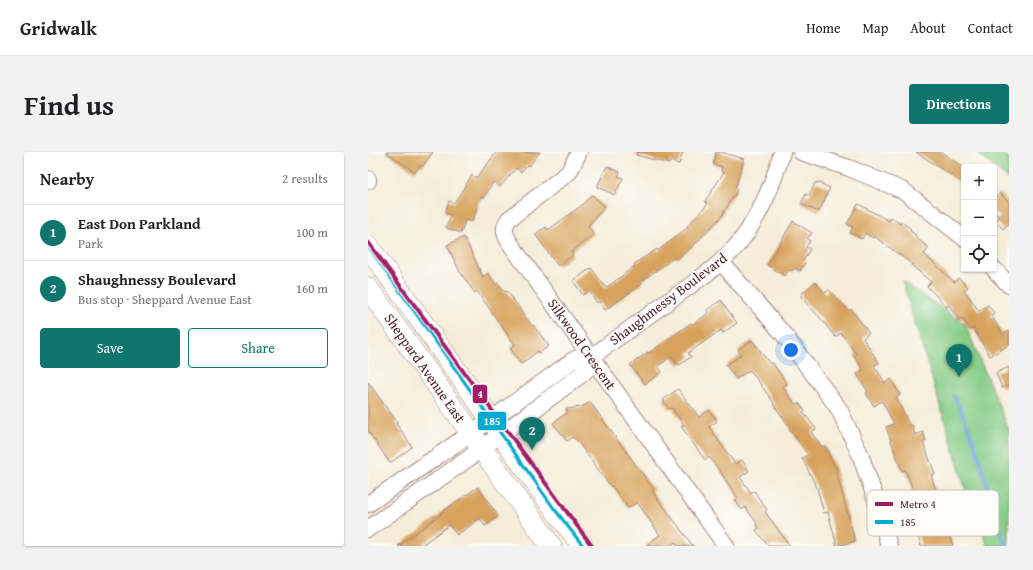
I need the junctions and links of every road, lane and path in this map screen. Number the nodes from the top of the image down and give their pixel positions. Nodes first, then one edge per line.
1 (579, 152) edge
2 (782, 152) edge
3 (801, 152) edge
4 (961, 236) edge
5 (368, 246) edge
6 (721, 262) junction
7 (997, 272) edge
8 (1009, 285) edge
9 (368, 288) edge
10 (591, 357) junction
11 (496, 427) junction
12 (476, 441) junction
13 (872, 490) edge
14 (371, 497) edge
15 (387, 515) junction
16 (368, 529) edge
17 (886, 536) edge
18 (551, 546) edge
19 (583, 546) edge
20 (726, 546) edge
21 (889, 546) edge

1 - 10 street, Silkwood Crescent
2 - 6 street, Shaughmessy Boulevard
3 - 4 street
5 - 11 main road, Sheppard Avenue East
6 - 10 street, Shaughmessy Boulevard
6 - 13 street
7 - 8 street
9 - 12 main road, Sheppard Avenue East
10 - 11 street
10 - 20 street, Silkwood Crescent
11 - 12 street
11 - 19 main road, Sheppard Avenue East
12 - 14 street
12 - 15 street
12 - 18 main road, Sheppard Avenue East
14 - 15 street
15 - 16 street
17 - 21 street

